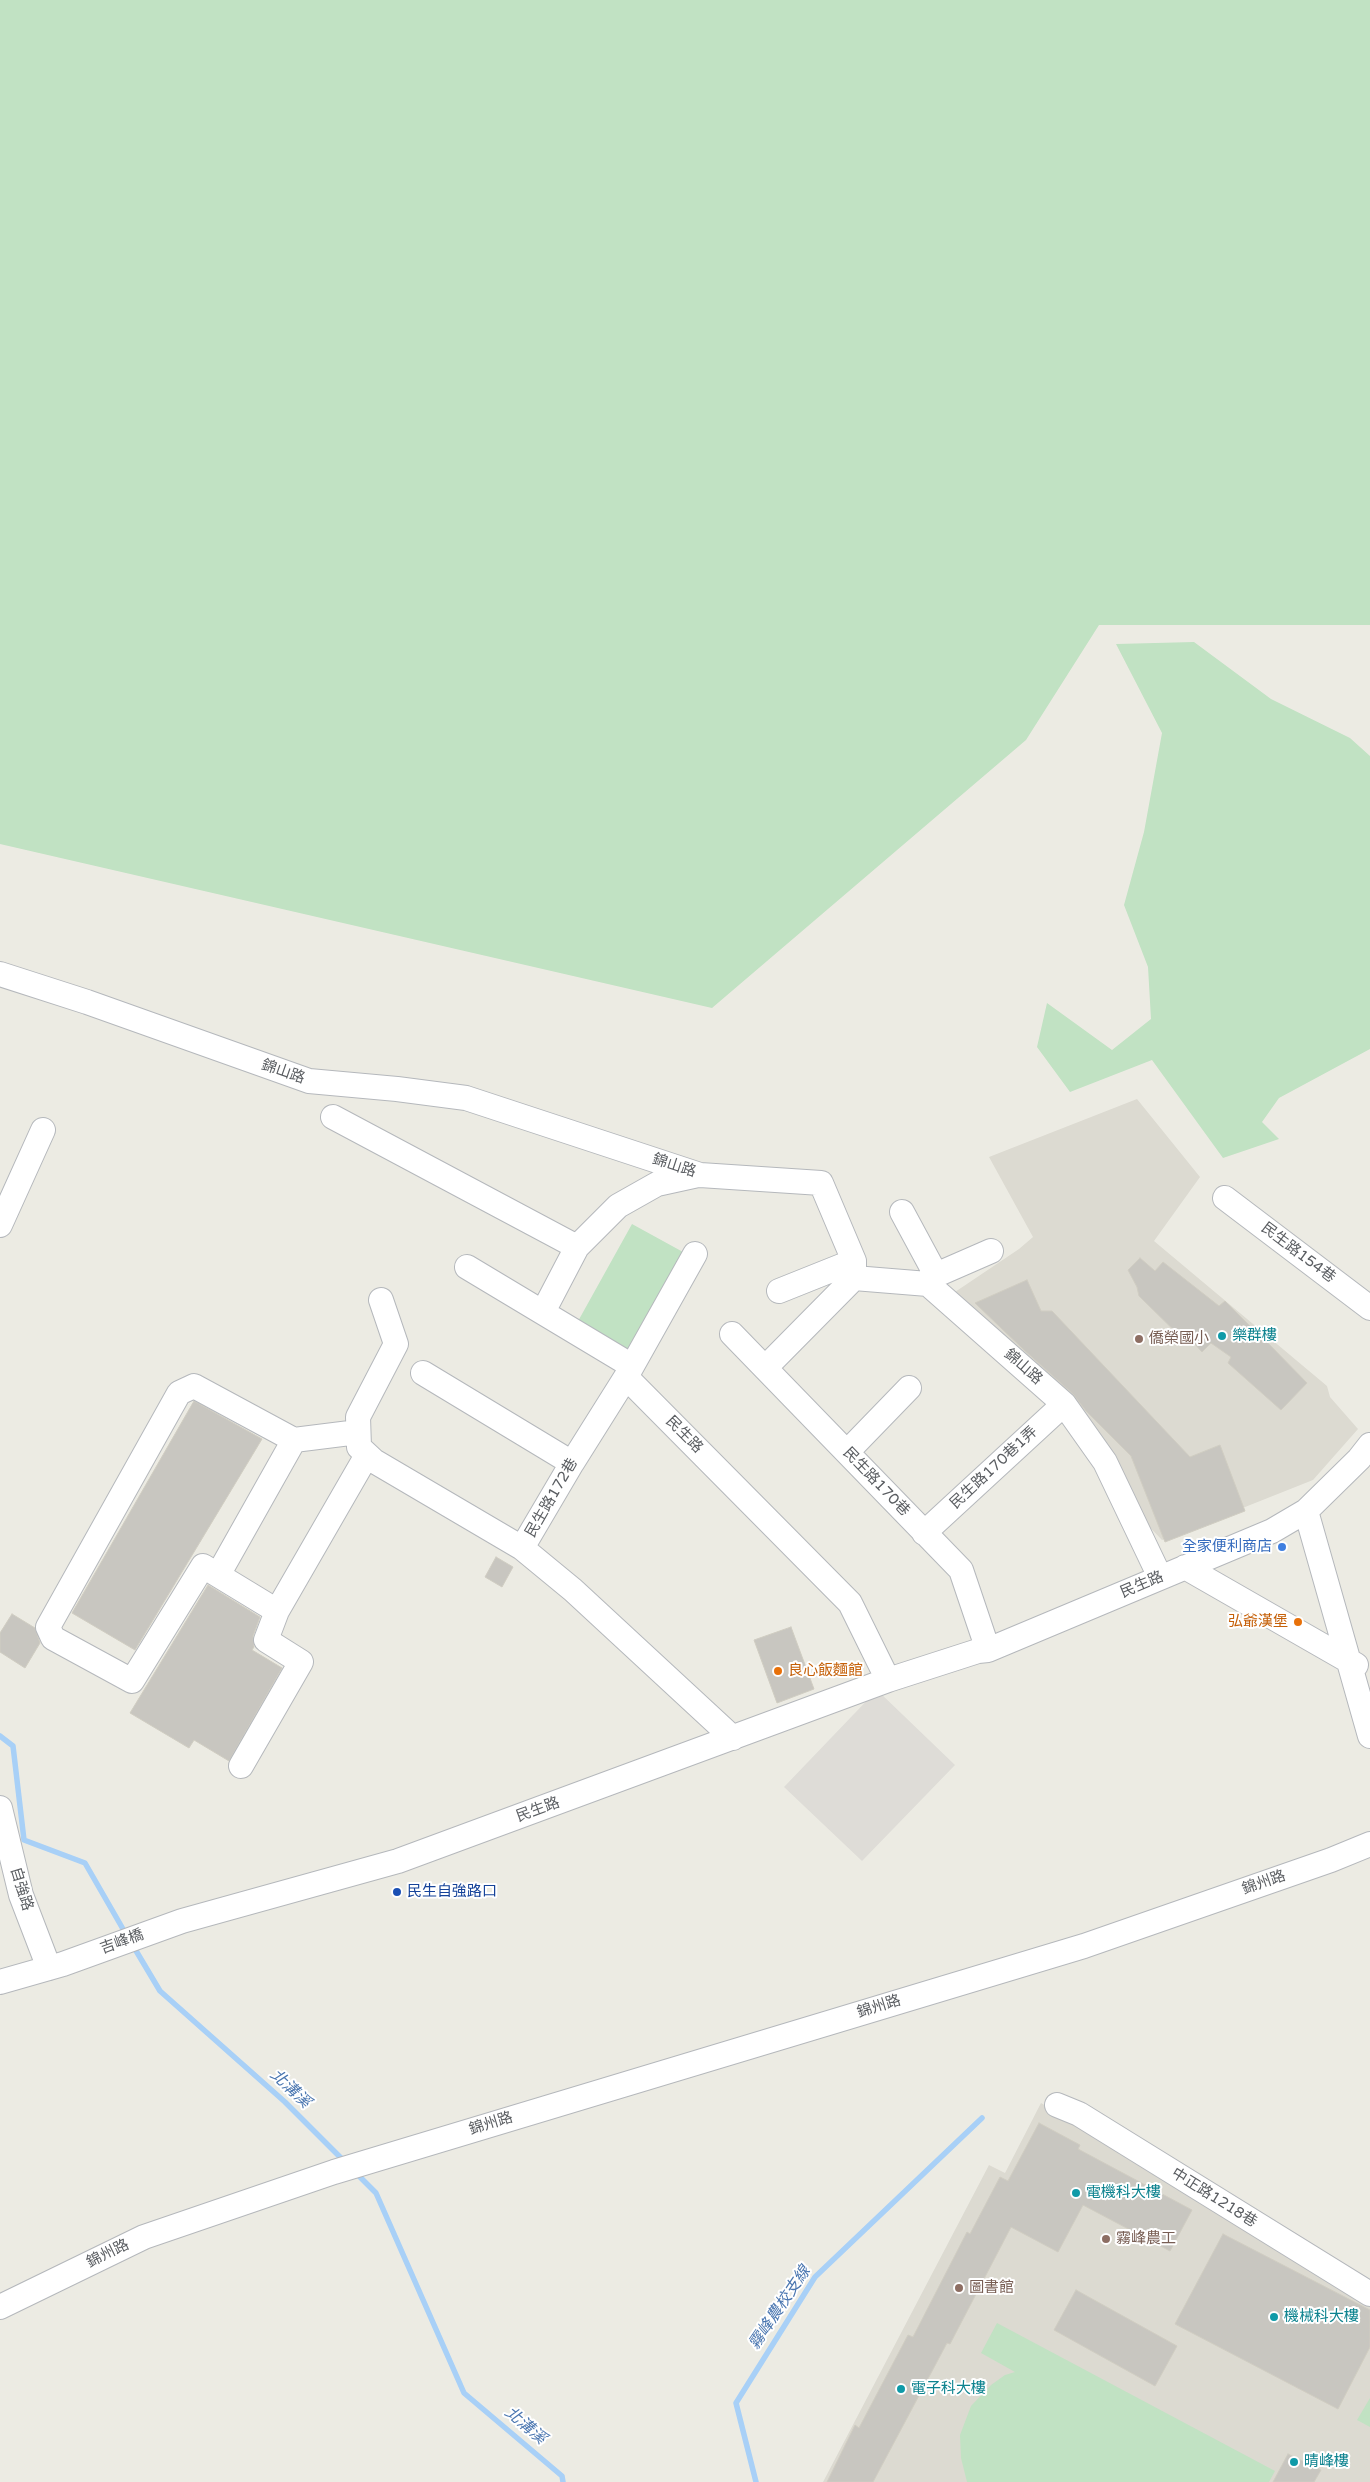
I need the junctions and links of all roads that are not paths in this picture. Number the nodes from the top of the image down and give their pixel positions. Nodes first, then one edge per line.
1 (0, 974) edge
2 (333, 1118) dead end
3 (43, 1130) dead end
4 (700, 1175) junction
5 (1225, 1198) dead end
6 (902, 1212) dead end
7 (0, 1225) edge
8 (577, 1247) junction
9 (991, 1251) dead end
10 (695, 1254) dead end
11 (467, 1267) dead end
12 (854, 1269) junction
13 (932, 1279) junction
14 (779, 1291) dead end
15 (381, 1300) dead end
16 (1370, 1308) edge
17 (543, 1312) junction
18 (732, 1334) dead end
19 (765, 1368) junction
20 (629, 1371) junction
21 (423, 1374) dead end
22 (909, 1388) dead end
23 (1064, 1404) junction
24 (358, 1432) junction
25 (294, 1440) junction
26 (846, 1452) junction
27 (367, 1455) junction
28 (1366, 1457) edge
29 (572, 1463) junction
30 (1306, 1511) junction
31 (924, 1532) junction
32 (522, 1548) junction
33 (1185, 1568) junction
34 (218, 1574) junction
35 (1160, 1577) junction
36 (277, 1611) junction
37 (988, 1650) junction
38 (1349, 1660) junction
39 (1370, 1674) edge
40 (888, 1680) junction
41 (1370, 1736) edge
42 (733, 1738) junction
43 (241, 1766) dead end
44 (0, 1808) edge
45 (1370, 1844) edge
46 (182, 1921) joint
47 (56, 1966) junction
48 (0, 1982) edge
49 (1057, 2105) dead end
50 (1370, 2294) edge
51 (0, 2307) edge

1 - 4 street, 錦山路
2 - 8 street
3 - 7 street
4 - 8 street
4 - 12 street, 錦山路
5 - 16 street, 民生路154巷
6 - 13 street
8 - 17 street
9 - 13 street
10 - 20 street, 民生路172巷
11 - 17 street, 民生路
12 - 13 street
12 - 14 street
12 - 19 street
13 - 23 street, 錦山路
15 - 24 street
17 - 20 street, 民生路
18 - 19 street, 民生路170巷
19 - 26 street, 民生路170巷
20 - 29 street, 民生路172巷
20 - 40 street, 民生路
21 - 29 street
22 - 26 street
23 - 31 street, 民生路170巷1弄
23 - 35 street, 錦山路
24 - 25 street
24 - 27 street
25 - 34 street
25 - 34 street
26 - 31 street, 民生路170巷
27 - 32 street
27 - 36 street
28 - 30 street, 民生路
29 - 32 street, 民生路172巷
30 - 33 street, 民生路
30 - 38 street
31 - 37 street, 民生路170巷
32 - 42 street, 民生路172巷
33 - 35 street, 民生路
33 - 38 street
34 - 36 street
35 - 37 street, 民生路
36 - 43 street
37 - 40 street, 民生路
38 - 39 street
38 - 41 street
40 - 42 street, 民生路
42 - 46 street, 民生路
44 - 47 street, 自強路
45 - 51 street, 錦州路
46 - 47 street, 吉峰橋
47 - 48 street
49 - 50 street, 中正路1218巷

